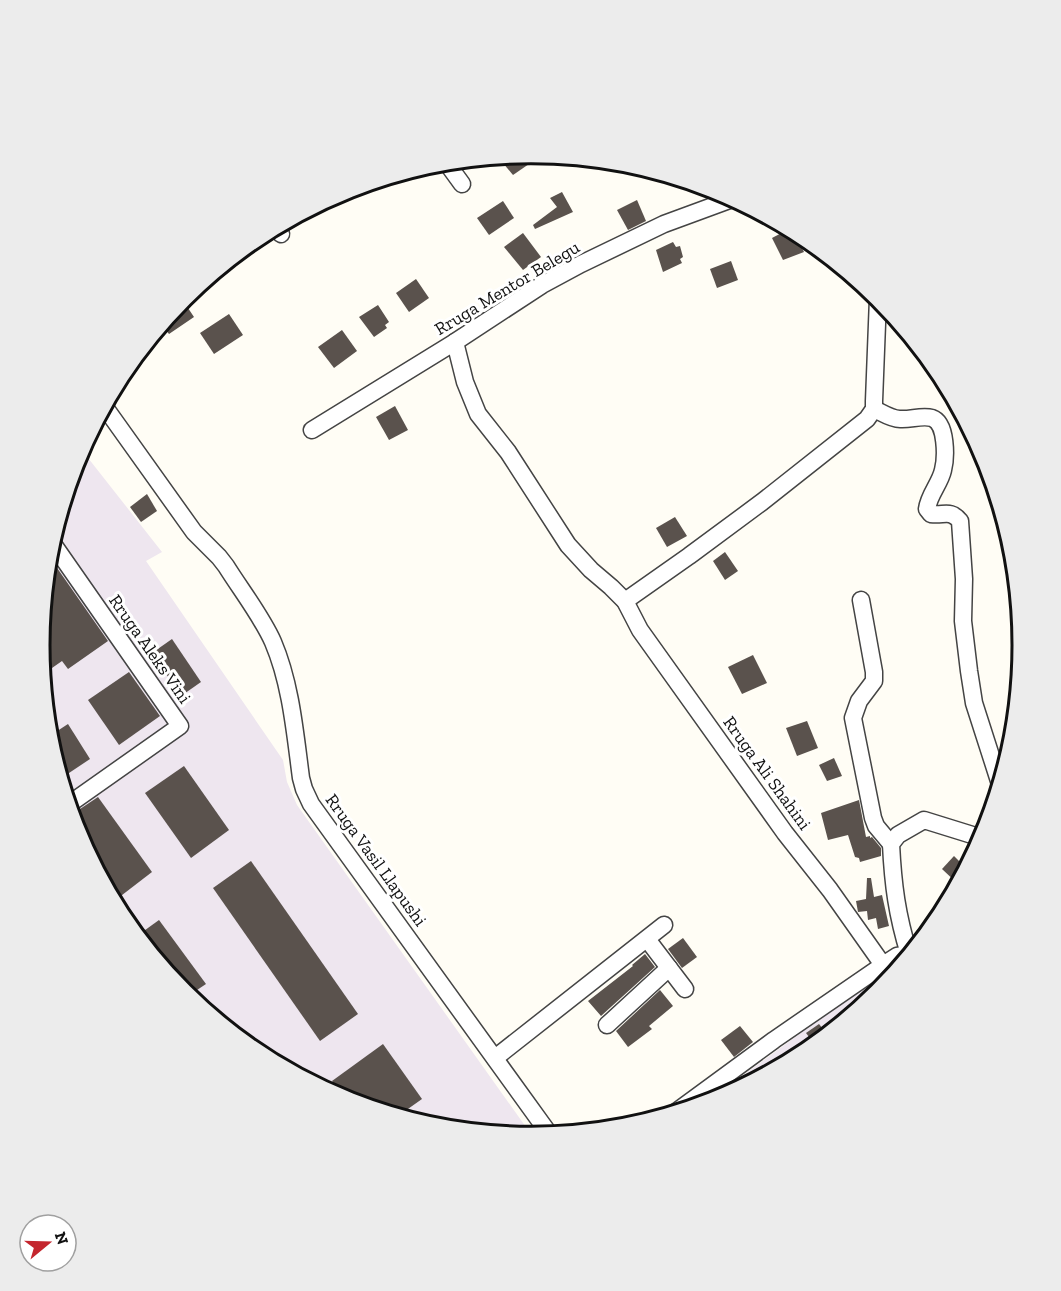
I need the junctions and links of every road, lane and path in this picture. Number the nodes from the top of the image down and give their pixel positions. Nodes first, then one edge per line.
1 (453, 171) edge
2 (462, 184) dead end
3 (720, 203) edge
4 (877, 312) edge
5 (455, 342) junction
6 (874, 409) junction
7 (109, 414) edge
8 (312, 430) dead end
9 (59, 552) edge
10 (861, 600) dead end
11 (625, 601) junction
12 (995, 769) edge
13 (75, 800) edge
14 (973, 835) edge
15 (891, 843) junction
16 (664, 925) dead end
17 (647, 939) junction
18 (907, 944) edge
19 (898, 956) edge
20 (883, 965) junction
21 (669, 968) junction
22 (685, 989) dead end
23 (607, 1025) dead end
24 (495, 1058) junction
25 (697, 1097) edge
26 (543, 1126) edge

1 - 2 street
3 - 5 street, Rruga Mentor Belegu
4 - 6 street
5 - 8 street, Rruga Mentor Belegu
5 - 11 street, Rruga Ali Shahini
6 - 11 street
6 - 12 street
7 - 24 street, Rruga Vasil Llapushi
9 - 13 street, Rruga Aleks Vini
10 - 15 street
11 - 20 street, Rruga Ali Shahini
14 - 15 street
15 - 18 street
16 - 17 street
17 - 21 street
17 - 24 street
19 - 20 street
20 - 25 street
21 - 22 street
21 - 23 street
24 - 26 street, Rruga Vasil Llapushi

